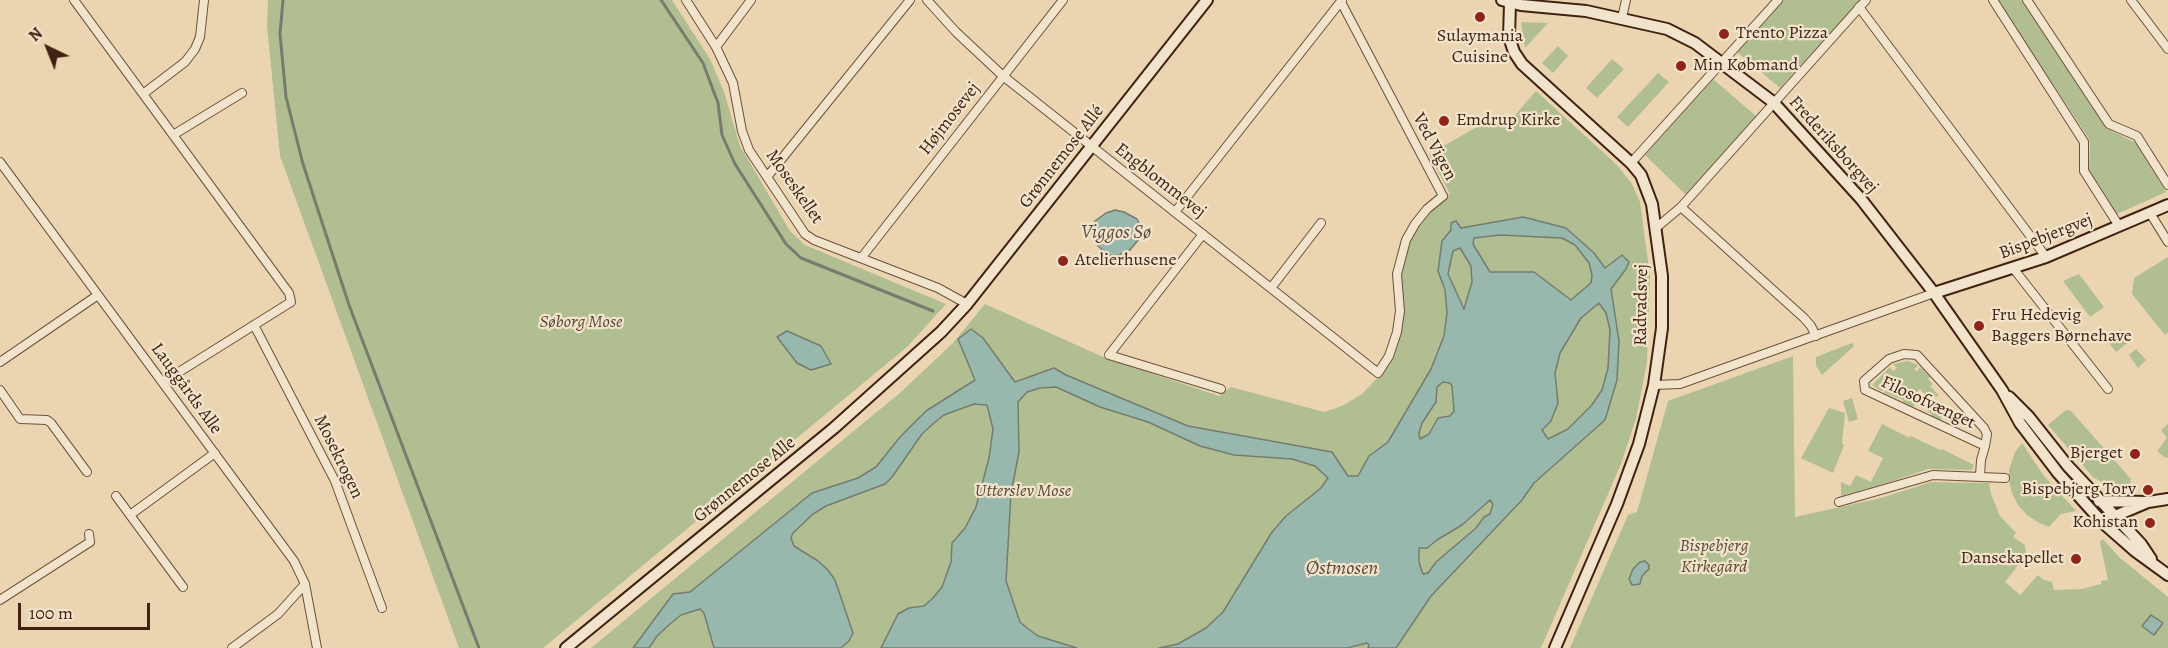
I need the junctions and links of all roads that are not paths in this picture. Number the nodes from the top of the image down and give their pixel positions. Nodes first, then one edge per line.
1 (74, 0) edge
2 (204, 0) edge
3 (686, 0) edge
4 (750, 0) edge
5 (910, 0) edge
6 (927, 0) edge
7 (1063, 0) edge
8 (1207, 0) edge
9 (1626, 0) edge
10 (1778, 0) edge
11 (1866, 0) edge
12 (1993, 0) edge
13 (2027, 0) edge
14 (2131, 0) edge
15 (1341, 1) edge
16 (1506, 1) edge
17 (1859, 7) junction
18 (1622, 18) junction
19 (716, 47) junction
20 (2168, 49) edge
21 (1721, 62) junction
22 (1003, 76) junction
23 (242, 93) dead end
24 (143, 94) junction
25 (1773, 102) junction
26 (173, 135) junction
27 (1092, 146) junction
28 (0, 162) edge
29 (1631, 163) junction
30 (767, 177) junction
31 (2168, 185) edge
32 (2168, 205) edge
33 (1681, 207) junction
34 (1175, 212) junction
35 (2150, 213) junction
36 (1321, 223) dead end
37 (2119, 226) junction
38 (1656, 228) junction
39 (1203, 234) junction
40 (2168, 242) edge
41 (862, 257) junction
42 (2046, 257) junction
43 (2013, 268) junction
44 (1271, 288) junction
45 (1934, 293) junction
46 (99, 296) junction
47 (968, 304) junction
48 (254, 325) junction
49 (941, 332) joint
50 (1816, 336) junction
51 (0, 362) edge
52 (1378, 373) joint
53 (163, 382) junction
54 (1654, 385) junction
55 (1221, 389) dead end
56 (2108, 389) dead end
57 (0, 390) edge
58 (2002, 390) junction
59 (1985, 446) junction
60 (215, 453) junction
61 (87, 472) dead end
62 (1980, 476) junction
63 (2005, 478) dead end
64 (2068, 485) junction
65 (116, 496) dead end
66 (2168, 499) edge
67 (2099, 501) junction
68 (1839, 502) dead end
69 (2148, 502) junction
70 (130, 515) junction
71 (2115, 516) junction
72 (89, 534) dead end
73 (2154, 564) junction
74 (2168, 575) edge
75 (305, 584) junction
76 (183, 587) dead end
77 (0, 600) edge
78 (382, 608) dead end
79 (232, 648) edge
80 (317, 648) edge
81 (566, 648) edge
82 (1556, 648) edge

1 - 24 street
2 - 24 street
3 - 19 street, Moseskellet
4 - 19 street
5 - 30 street
6 - 22 street, Engblommevej
7 - 22 street, Højmosevej
8 - 27 street, Grønnemose Allé
9 - 18 street
10 - 21 street
11 - 17 street
12 - 37 street
13 - 31 street
14 - 20 street
15 - 34 street
15 - 52 street, Ved Vigen
16 - 18 street, Frederiksborgvej
16 - 29 street, Rådvadsvej
17 - 25 street
17 - 42 street
18 - 21 street, Frederiksborgvej
19 - 30 street, Moseskellet
21 - 25 street, Frederiksborgvej
21 - 29 street
22 - 27 street, Engblommevej
22 - 41 street, Højmosevej
23 - 26 street
24 - 26 street
25 - 33 street
25 - 45 street, Frederiksborgvej
26 - 48 street
27 - 34 street, Engblommevej
27 - 47 street, Grønnemose Allé
28 - 46 street, Lauggårds Alle
29 - 38 street, Rådvadsvej
30 - 41 street, Moseskellet
32 - 35 street, Bispebjergvej
33 - 38 street
33 - 50 street
34 - 39 street, Engblommevej
35 - 37 street, Bispebjergvej
35 - 40 street
36 - 44 street
37 - 42 street, Bispebjergvej
38 - 54 street, Rådvadsvej
39 - 44 street, Engblommevej
39 - 55 street
41 - 47 street, Moseskellet
42 - 43 street, Bispebjergvej
43 - 45 street, Bispebjergvej
43 - 56 street
44 - 52 street, Engblommevej
45 - 50 street
45 - 58 street, Frederiksborgvej
46 - 51 street
46 - 53 street, Lauggårds Alle
47 - 49 street, Grønnemose Allé
48 - 53 street
48 - 78 street, Mosekrogen
49 - 81 street, Grønnemose Alle
50 - 54 street
53 - 60 street, Lauggårds Alle
54 - 82 street, Rådvadsvej
57 - 61 street
58 - 64 street, Frederiksborgvej
58 - 67 street, Frederiksborgvej
59 - 59 street, Filosofvænget
59 - 62 street, Filosofvænget
60 - 70 street
60 - 75 street, Lauggårds Alle
62 - 63 street
62 - 68 street
64 - 71 street
64 - 73 street, Frederiksborgvej
65 - 70 street
66 - 69 street
67 - 69 street
67 - 71 street, Frederiksborgvej
69 - 71 street
70 - 76 street
71 - 73 street, Frederiksborgvej
72 - 77 street
73 - 74 street, Frederiksborgvej
75 - 79 street
75 - 80 street, Lauggårds Alle

